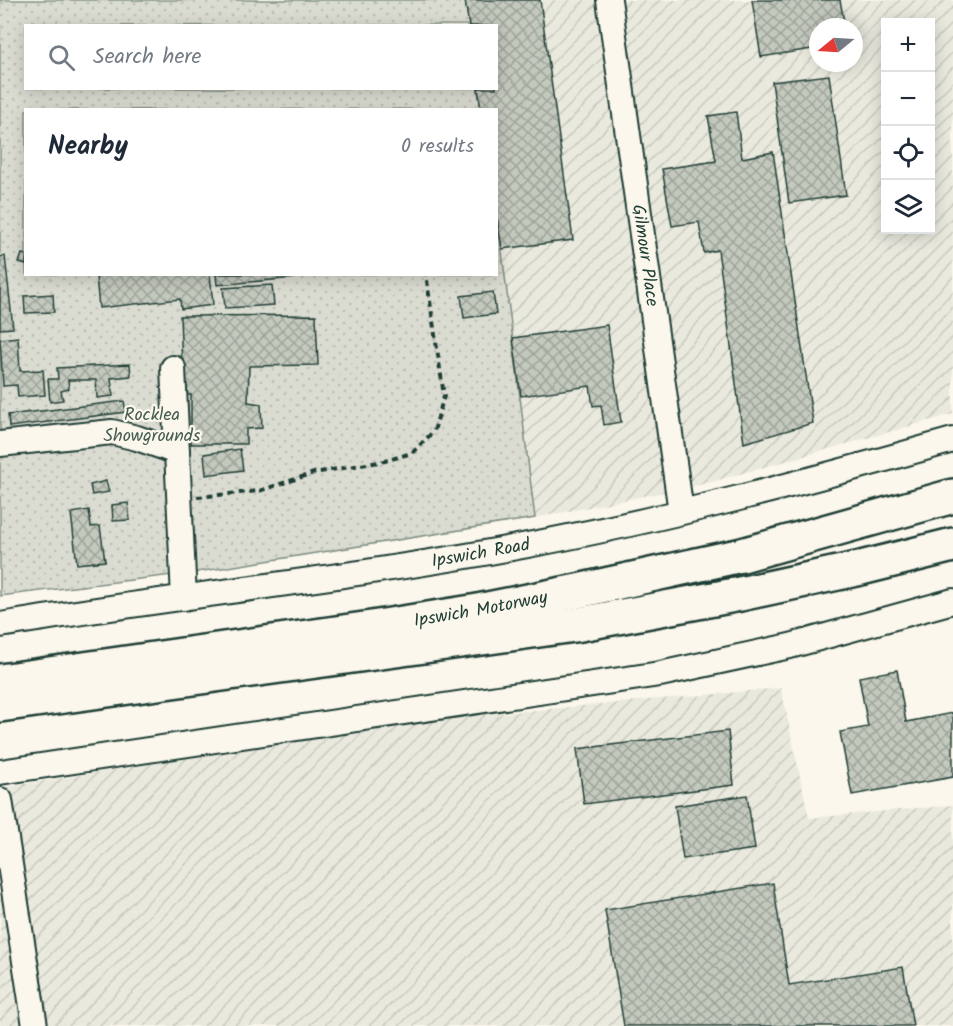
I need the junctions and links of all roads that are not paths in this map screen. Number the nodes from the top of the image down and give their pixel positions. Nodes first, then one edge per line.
1 (609, 0) edge
2 (173, 368) dead end
3 (953, 440) edge
4 (0, 444) edge
5 (177, 453) junction
6 (953, 496) edge
7 (681, 512) junction
8 (953, 545) edge
9 (184, 598) junction
10 (953, 601) edge
11 (0, 625) edge
12 (0, 681) edge
13 (0, 705) edge
14 (0, 772) edge
15 (0, 800) edge
16 (35, 1026) edge

1 - 7 street, Gilmour Place
2 - 5 street
3 - 7 street, Ipswich Road
4 - 5 street
5 - 9 street
6 - 12 highway, Ipswich Motorway
7 - 9 street, Ipswich Road
8 - 13 highway, Ipswich Motorway
9 - 11 street, Ipswich Road
10 - 14 street
15 - 16 street

